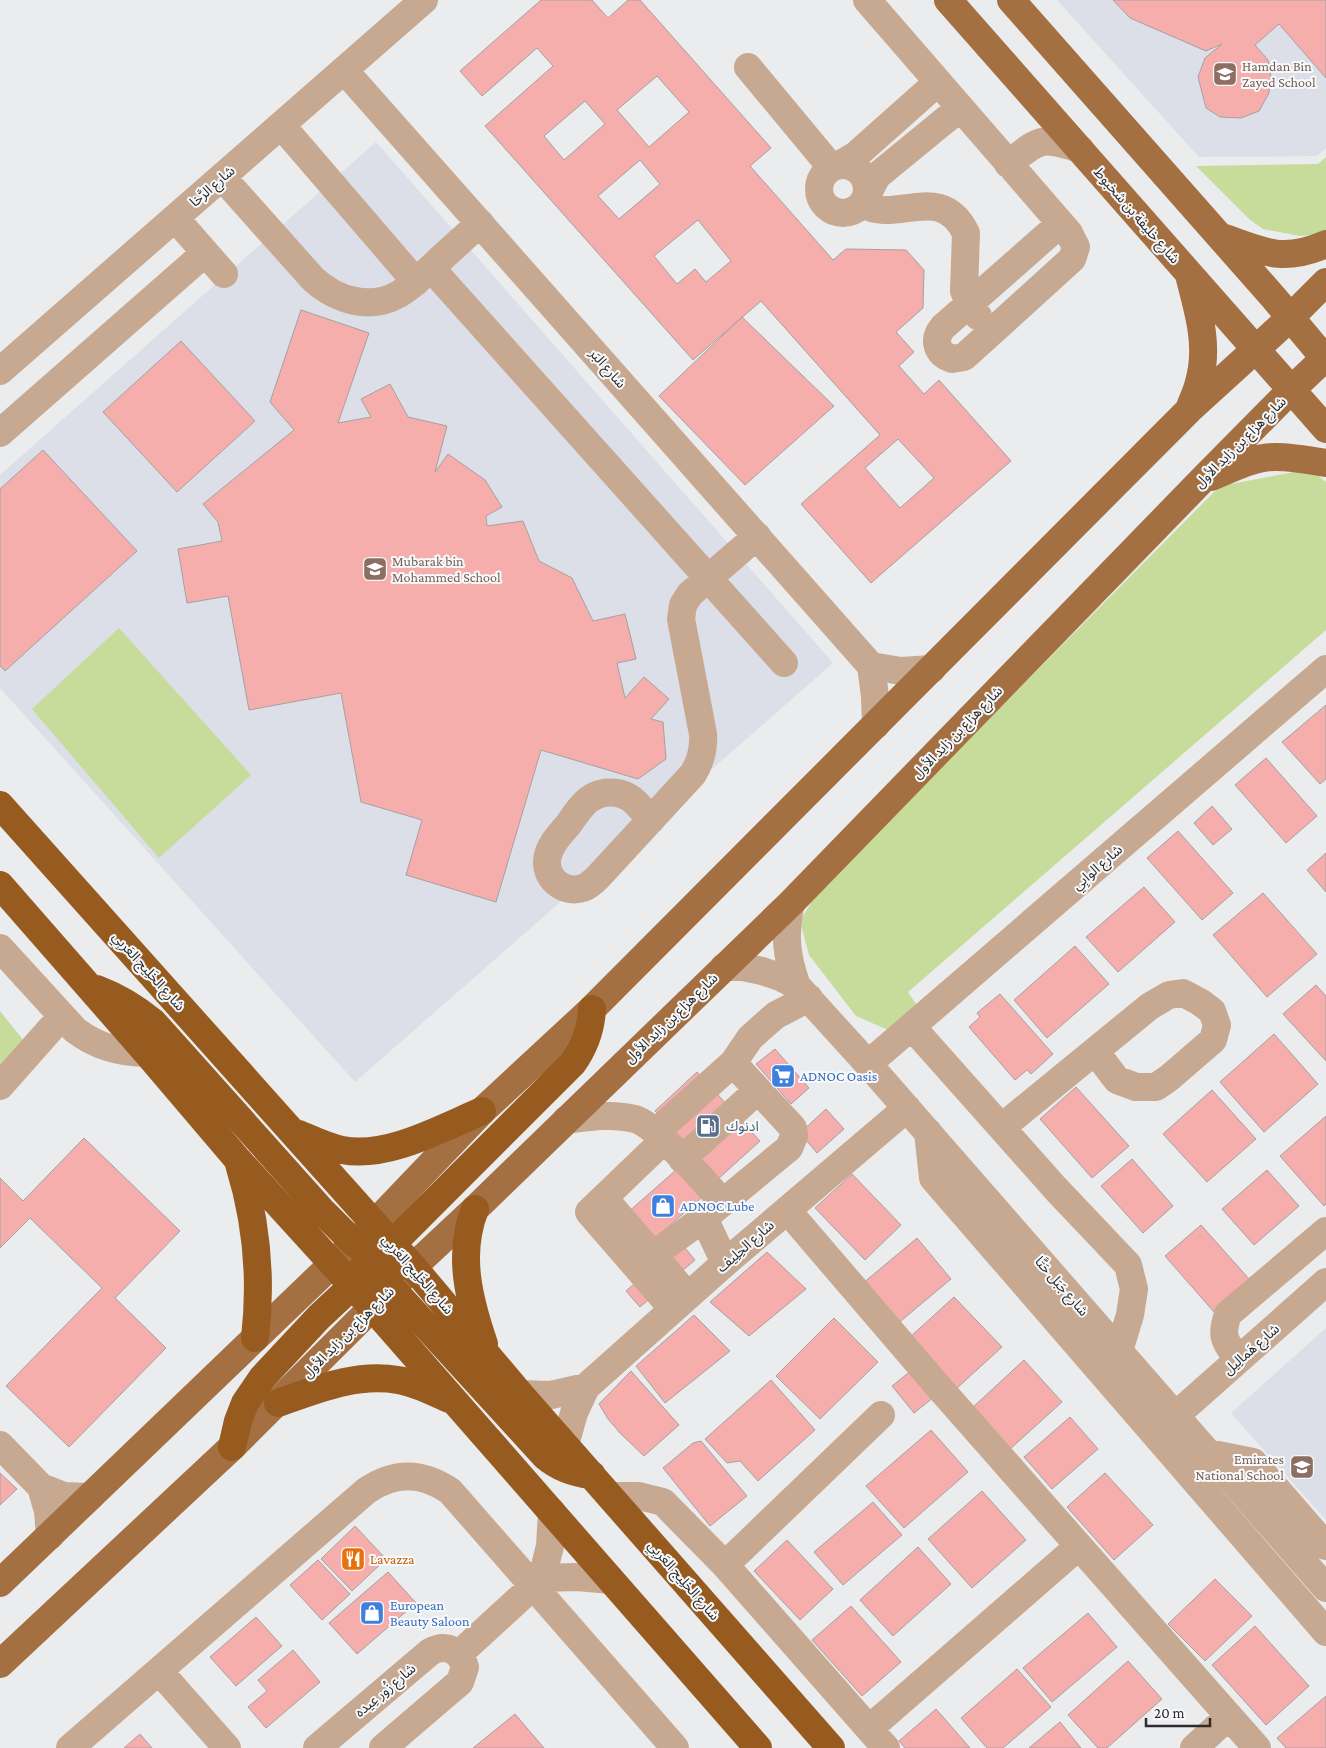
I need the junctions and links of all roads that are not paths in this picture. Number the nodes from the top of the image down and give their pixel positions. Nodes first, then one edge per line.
1 (424, 0) edge
2 (867, 0) edge
3 (948, 0) edge
4 (1011, 0) edge
5 (748, 67) dead end
6 (344, 70) junction
7 (938, 82) junction
8 (960, 108) junction
9 (282, 125) junction
10 (1080, 149) junction
11 (1008, 164) junction
12 (835, 166) junction
13 (222, 177) junction
14 (864, 200) junction
15 (175, 218) junction
16 (480, 223) junction
17 (1060, 224) junction
18 (1218, 235) junction
19 (1326, 244) edge
20 (205, 253) junction
21 (1189, 273) junction
22 (224, 274) dead end
23 (423, 275) junction
24 (1326, 282) edge
25 (969, 304) junction
26 (1290, 318) junction
27 (991, 333) junction
28 (1256, 349) junction
29 (1326, 358) edge
30 (1, 368) edge
31 (1292, 390) junction
32 (1189, 410) junction
33 (1326, 429) edge
34 (0, 433) edge
35 (1326, 463) edge
36 (1202, 480) junction
37 (757, 536) junction
38 (707, 578) junction
39 (784, 663) dead end
40 (871, 666) junction
41 (1326, 669) edge
42 (932, 670) junction
43 (876, 725) junction
44 (0, 805) edge
45 (651, 820) dead end
46 (0, 885) edge
47 (791, 903) junction
48 (0, 948) edge
49 (724, 967) junction
50 (88, 985) junction
51 (803, 992) junction
52 (592, 1009) junction
53 (62, 1016) junction
54 (912, 1027) junction
55 (1095, 1051) dead end
56 (147, 1053) junction
57 (733, 1063) junction
58 (868, 1064) junction
59 (0, 1086) edge
60 (758, 1090) junction
61 (907, 1108) junction
62 (482, 1111) junction
63 (566, 1120) junction
64 (1002, 1127) junction
65 (293, 1131) junction
66 (928, 1132) junction
67 (667, 1143) junction
68 (238, 1160) junction
69 (475, 1209) junction
70 (713, 1210) junction
71 (788, 1210) junction
72 (1326, 1231) edge
73 (354, 1243) junction
74 (377, 1262) junction
75 (646, 1262) junction
76 (725, 1263) junction
77 (333, 1264) junction
78 (413, 1267) junction
79 (1326, 1282) edge
80 (681, 1303) junction
81 (373, 1308) junction
82 (255, 1338) junction
83 (1119, 1351) junction
84 (486, 1352) junction
85 (1238, 1360) junction
86 (586, 1387) junction
87 (520, 1394) junction
88 (278, 1402) junction
89 (455, 1402) junction
90 (881, 1414) dead end
91 (1175, 1416) junction
92 (0, 1445) edge
93 (565, 1445) junction
94 (232, 1447) junction
95 (1208, 1453) junction
96 (592, 1476) junction
97 (41, 1487) junction
98 (610, 1496) junction
99 (90, 1497) junction
100 (552, 1512) junction
101 (50, 1536) junction
102 (1079, 1546) junction
103 (1326, 1546) edge
104 (725, 1565) junction
105 (611, 1580) junction
106 (538, 1582) junction
107 (0, 1583) edge
108 (1326, 1588) edge
109 (1326, 1632) edge
110 (458, 1654) junction
111 (0, 1664) edge
112 (159, 1671) junction
113 (1229, 1716) junction
114 (878, 1738) edge
115 (70, 1748) edge
116 (227, 1748) edge
117 (316, 1748) edge
118 (383, 1748) edge
119 (675, 1748) edge
120 (758, 1748) edge
121 (832, 1748) edge
122 (1194, 1748) edge
123 (1257, 1748) edge

1 - 6 street, شارع الرَّخا
2 - 7 street
3 - 10 main road, شارع خليفة بن شخبوط
4 - 18 main road
5 - 12 street
6 - 9 street, شارع الرَّخا
6 - 16 street, شارع البَر
7 - 8 street
7 - 12 street
8 - 11 street
8 - 14 street
9 - 13 street, شارع الرَّخا
9 - 23 street
10 - 11 street
10 - 21 main road, شارع خليفة بن شخبوط
11 - 17 street
12 - 14 street
12 - 14 street
13 - 15 street, شارع الرَّخا
13 - 23 street
14 - 25 street
15 - 20 street
15 - 30 street, شارع الرَّخا
16 - 23 street
16 - 37 street, شارع البَر
17 - 25 street
17 - 27 street
18 - 19 main road
18 - 26 main road
20 - 22 street
20 - 34 street
21 - 28 main road, شارع خليفة بن شخبوط
21 - 32 main road
23 - 38 street
24 - 26 main road
25 - 27 street
25 - 27 street
26 - 28 main road
26 - 29 main road
28 - 31 main road, شارع خليفة بن شخبوط
28 - 32 main road
29 - 31 main road, شارع هزاع بن زايد الأول
31 - 33 main road, شارع خليفة بن شخبوط
31 - 36 main road, شارع هزاع بن زايد الأول
32 - 42 main road
35 - 36 main road
36 - 47 main road, شارع هزاع بن زايد الأول
37 - 38 street
37 - 40 street, شارع البَر
38 - 39 street
38 - 45 street
40 - 42 street
40 - 43 street
41 - 54 street, شارع الوابِي
42 - 43 main road
43 - 52 main road
44 - 65 highway, شارع الخَلِيج العَربِي
46 - 50 highway, شارع الخَلِيج العَربِي
47 - 49 main road, شارع هزاع بن زايد الأول
47 - 51 street, شارع جَبَل حَتَّا
48 - 53 street
49 - 51 street, شارع جَبَل حَتَّا
49 - 63 main road, شارع هزاع بن زايد الأول
50 - 56 highway, شارع الخَلِيج العَربِي
50 - 73 highway
51 - 57 street
51 - 58 street, شارع جَبَل حَتَّا
52 - 62 main road
52 - 74 highway
53 - 56 street
53 - 59 street
54 - 58 street, شارع الوابِي
54 - 64 street
55 - 64 street
56 - 68 highway, شارع الخَلِيج العَربِي
57 - 60 street
57 - 67 street
58 - 61 street, شارع جَبَل حَتَّا
60 - 67 street
60 - 70 street
61 - 66 street, شارع جَبَل حَتَّا
61 - 71 street, شارع الحِلِيف
62 - 65 highway
62 - 74 main road
63 - 67 street
63 - 69 main road, شارع هزاع بن زايد الأول
64 - 83 street
65 - 74 highway, شارع الخَلِيج العَربِي
66 - 83 street, شارع جَبَل حَتَّا
66 - 109 street
67 - 70 street
67 - 75 street
68 - 77 highway, شارع الخَلِيج العَربِي
68 - 82 highway
69 - 78 main road, شارع هزاع بن زايد الأول
69 - 84 highway
70 - 75 street
70 - 76 street
71 - 76 street, شارع الحِلِيف
71 - 102 street
72 - 85 street
73 - 74 highway
73 - 77 main road
74 - 77 highway, شارع الخَلِيج العَربِي
74 - 78 highway, شارع الخَلِيج العَربِي
74 - 81 highway, شارع الخَلِيج العَربِي
74 - 94 highway
74 - 96 highway
75 - 80 street
76 - 80 street, شارع الحِلِيف
77 - 82 main road
78 - 84 highway, شارع الخَلِيج العَربِي
79 - 85 street, شارع هَمالِيل
80 - 86 street, شارع الحِلِيف
81 - 88 main road, شارع هزاع بن زايد الأول
81 - 89 highway, شارع الخَلِيج العَربِي
82 - 99 main road
83 - 91 street, شارع جَبَل حَتَّا
84 - 87 highway, شارع الخَلِيج العَربِي
85 - 91 street, شارع هَمالِيل
86 - 87 street, شارع الحِلِيف
86 - 93 street, شارع الحِلِيف
87 - 93 highway, شارع الخَلِيج العَربِي
88 - 89 highway
88 - 94 main road, شارع هزاع بن زايد الأول
89 - 100 highway, شارع الخَلِيج العَربِي
90 - 104 street
91 - 95 street, شارع جَبَل حَتَّا
92 - 97 street
93 - 96 highway, شارع الخَلِيج العَربِي
94 - 111 main road, شارع هزاع بن زايد الأول
95 - 103 street
95 - 108 street, شارع جَبَل حَتَّا
96 - 98 highway, شارع الخَلِيج العَربِي
97 - 99 street
97 - 101 street
98 - 104 street
98 - 121 highway, شارع الخَلِيج العَربِي
99 - 101 main road
100 - 105 highway, شارع الخَلِيج العَربِي
100 - 106 street
101 - 107 main road
102 - 113 street
102 - 114 street
104 - 114 street
105 - 106 street
105 - 120 highway, شارع الخَلِيج العَربِي
106 - 110 street
106 - 112 street
106 - 119 street
110 - 117 street, شارع زُور عِيده
110 - 118 street
112 - 115 street
112 - 116 street
113 - 122 street
113 - 123 street

